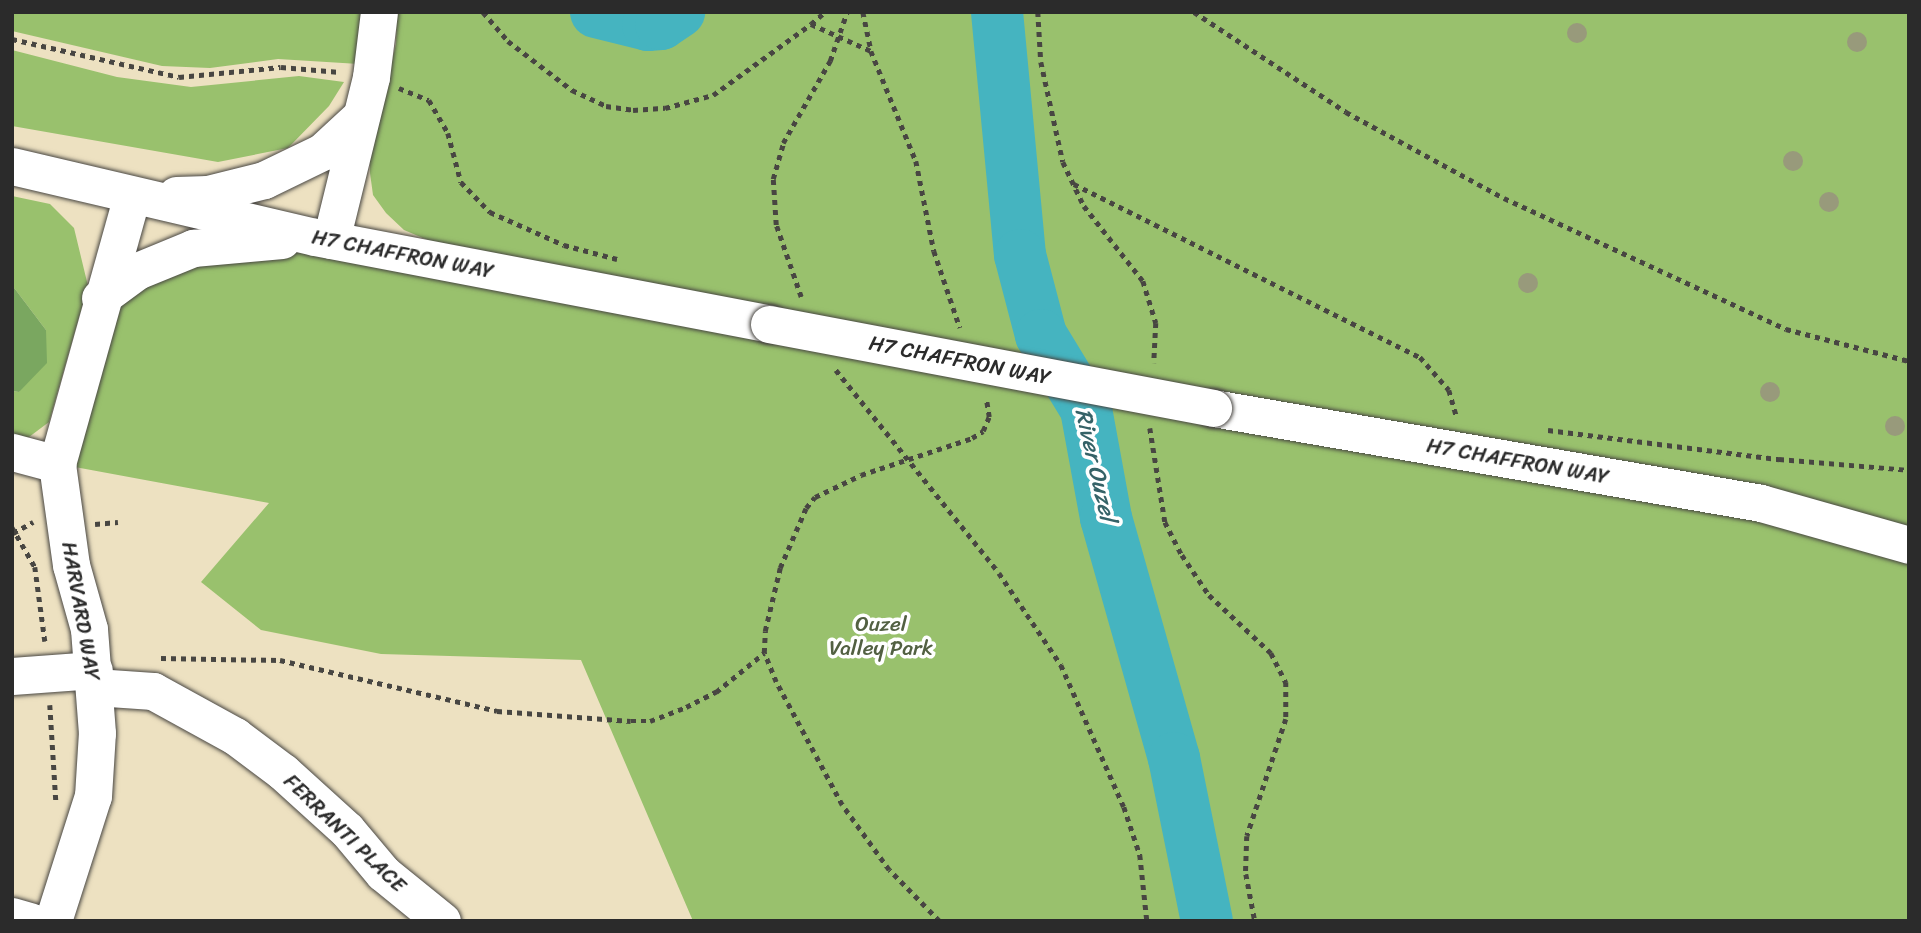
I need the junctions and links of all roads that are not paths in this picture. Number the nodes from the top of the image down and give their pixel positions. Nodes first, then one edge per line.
1 (379, 12) edge
2 (361, 116) junction
3 (12, 166) edge
4 (134, 196) junction
5 (323, 238) junction
6 (100, 298) junction
7 (12, 452) edge
8 (57, 464) junction
9 (1909, 545) edge
10 (12, 676) edge
11 (94, 679) junction
12 (12, 916) edge
13 (30, 921) edge
14 (53, 921) edge
15 (442, 921) edge

1 - 2 street
2 - 4 street
2 - 5 street
3 - 4 street, H7 CHAFFRON WAY
4 - 5 street, H7 CHAFFRON WAY
4 - 6 street
5 - 6 street
5 - 9 street, H7 CHAFFRON WAY, bridge
6 - 8 street
7 - 8 street
8 - 11 street, HARVARD WAY
10 - 11 street, FERRANTI PLACE
11 - 14 street, HARVARD WAY
11 - 15 street, FERRANTI PLACE
12 - 13 street

